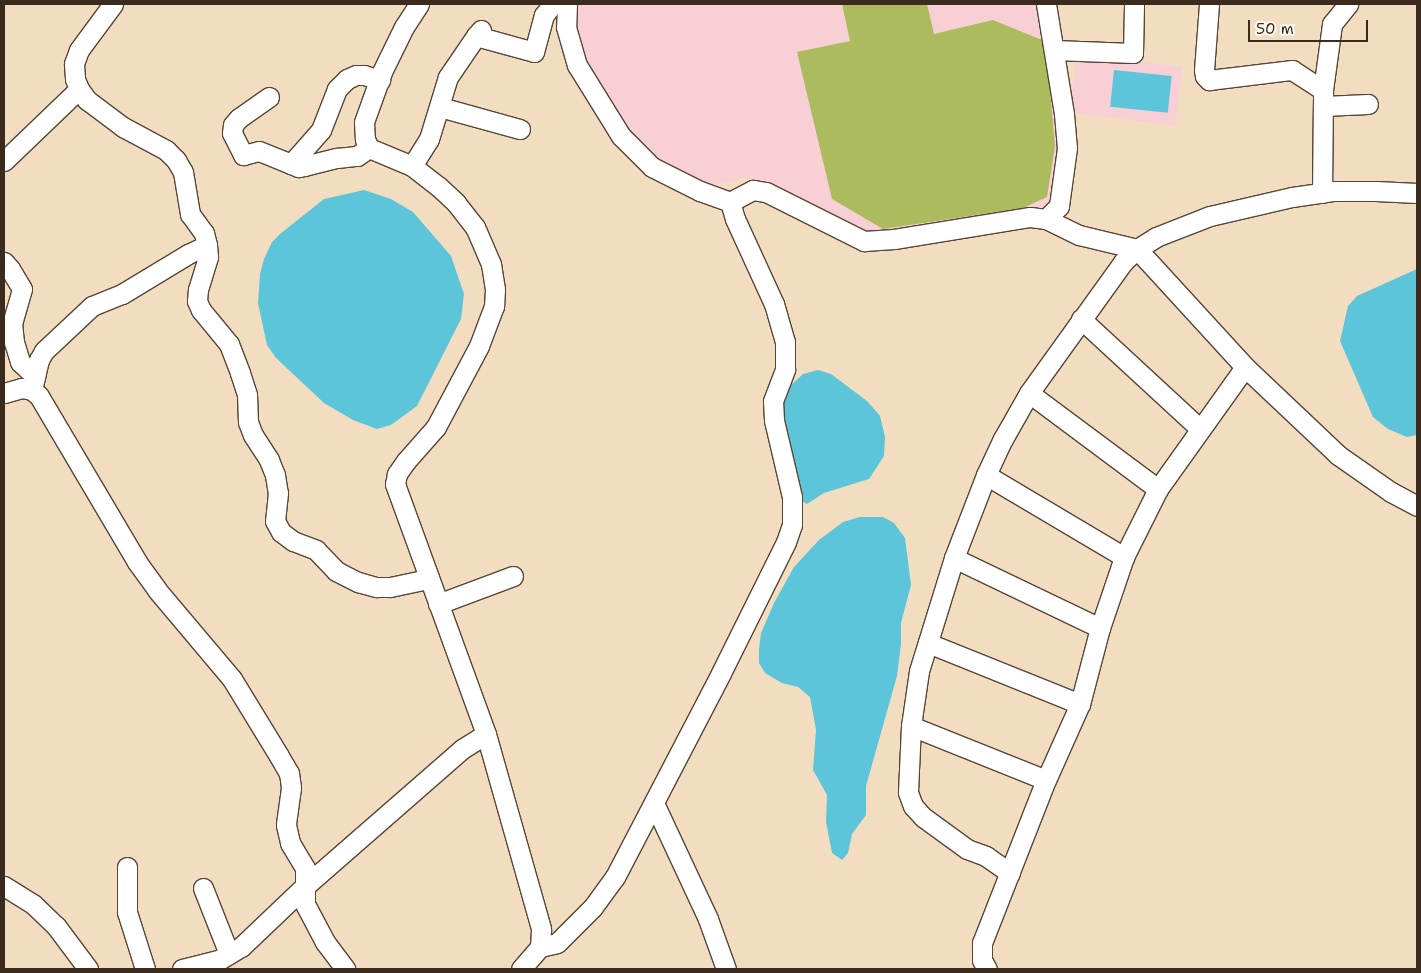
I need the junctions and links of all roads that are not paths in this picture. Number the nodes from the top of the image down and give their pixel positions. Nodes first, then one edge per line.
1 (113, 4) edge
2 (417, 4) edge
3 (553, 4) edge
4 (567, 4) edge
5 (1046, 4) edge
6 (1134, 4) edge
7 (1209, 4) edge
8 (1348, 4) edge
9 (1054, 50) junction
10 (380, 80) junction
11 (79, 89) junction
12 (269, 97) dead end
13 (1323, 98) junction
14 (1368, 104) dead end
15 (440, 106) junction
16 (520, 129) dead end
17 (369, 148) junction
18 (4, 161) edge
19 (291, 164) junction
20 (412, 166) junction
21 (1322, 193) junction
22 (1417, 193) edge
23 (730, 202) junction
24 (1046, 219) junction
25 (207, 245) junction
26 (1137, 249) junction
27 (4, 262) edge
28 (1080, 319) junction
29 (1245, 367) junction
30 (33, 383) junction
31 (4, 393) edge
32 (1029, 393) junction
33 (1200, 429) junction
34 (986, 475) junction
35 (1158, 489) junction
36 (1417, 506) edge
37 (1124, 557) junction
38 (954, 558) junction
39 (513, 576) dead end
40 (429, 579) junction
41 (438, 604) junction
42 (1100, 628) junction
43 (928, 643) junction
44 (1080, 704) junction
45 (911, 726) junction
46 (486, 734) junction
47 (1046, 780) junction
48 (654, 803) junction
49 (127, 867) dead end
50 (1010, 872) junction
51 (4, 886) edge
52 (304, 887) junction
53 (203, 888) dead end
54 (540, 947) junction
55 (229, 954) junction
56 (88, 969) edge
57 (145, 969) edge
58 (182, 969) edge
59 (345, 969) edge
60 (521, 969) edge
61 (726, 969) edge
62 (987, 969) edge

1 - 11 street
2 - 10 street
3 - 15 street
4 - 23 street
5 - 9 street
6 - 9 street
7 - 13 street
8 - 13 street
9 - 24 street
10 - 17 street
10 - 19 street
11 - 18 street
11 - 25 street
12 - 19 street
13 - 14 street
13 - 21 street
15 - 16 street
15 - 20 street
17 - 19 street
17 - 20 street
20 - 40 street
21 - 22 street
21 - 26 street
23 - 24 street
23 - 48 street
24 - 26 street
25 - 30 street
25 - 40 street
26 - 28 street
26 - 29 street
27 - 30 street
28 - 32 street
28 - 33 street
29 - 33 street
29 - 36 street
30 - 31 street
30 - 52 street
32 - 34 street
32 - 35 street
33 - 35 street
34 - 37 street
34 - 38 street
35 - 37 street
37 - 42 street
38 - 42 street
38 - 43 street
39 - 41 street
40 - 41 street
41 - 46 street
42 - 44 street
43 - 44 street
43 - 45 street
44 - 47 street
45 - 47 street
45 - 50 street
46 - 52 street
46 - 54 street
47 - 50 street
48 - 54 street
48 - 61 street
49 - 57 street
50 - 62 street
51 - 56 street
52 - 55 street
52 - 59 street
53 - 55 street
54 - 60 street
55 - 58 street

